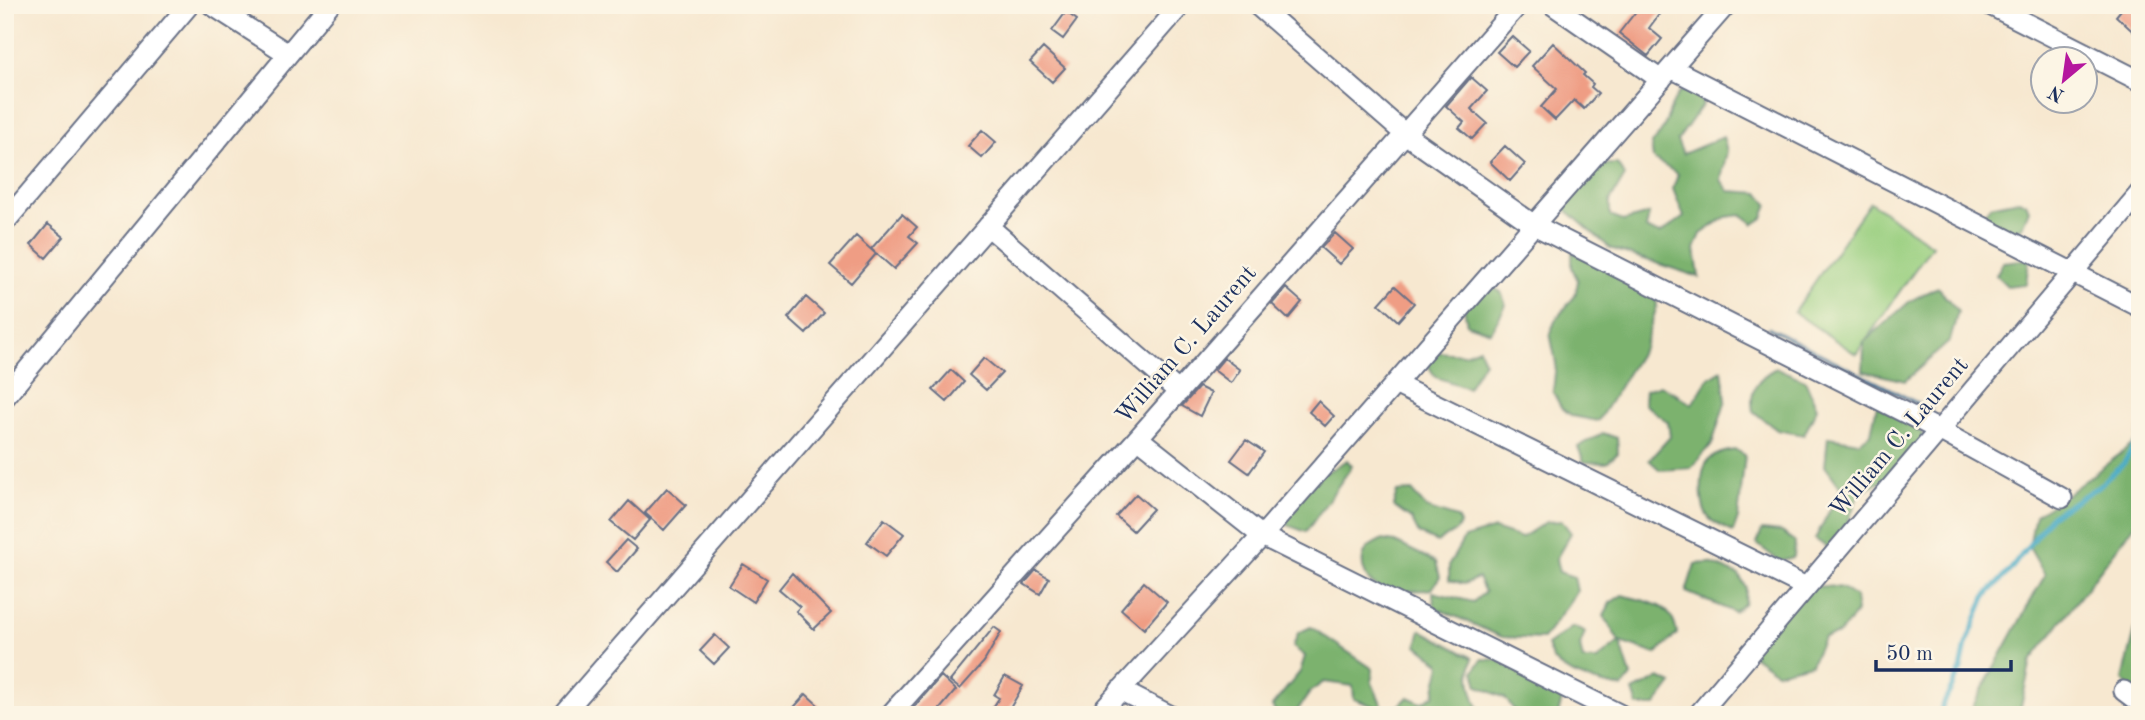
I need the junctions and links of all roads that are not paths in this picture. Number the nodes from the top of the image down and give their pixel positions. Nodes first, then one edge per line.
1 (190, 5) edge
2 (212, 5) edge
3 (329, 5) edge
4 (1181, 5) edge
5 (1257, 5) edge
6 (1518, 5) edge
7 (1553, 5) edge
8 (1726, 5) edge
9 (1990, 5) edge
10 (288, 54) junction
11 (1666, 74) junction
12 (2140, 81) edge
13 (1405, 134) junction
14 (2140, 193) edge
15 (5, 222) edge
16 (1534, 225) junction
17 (988, 226) junction
18 (2071, 274) junction
19 (2140, 307) edge
20 (1395, 384) junction
21 (1179, 391) junction
22 (5, 397) edge
23 (1939, 430) junction
24 (1138, 438) junction
25 (2062, 498) dead end
26 (1262, 536) junction
27 (1806, 587) junction
28 (1120, 690) junction
29 (562, 715) edge
30 (890, 715) edge
31 (1098, 715) edge
32 (1169, 715) edge
33 (1621, 715) edge
34 (1698, 715) edge

1 - 15 street
2 - 10 street
3 - 10 street
4 - 17 street
5 - 13 street
6 - 13 street, William C. Laurent
7 - 11 street
8 - 11 street
9 - 12 street
10 - 22 street
11 - 16 street
11 - 18 street
13 - 16 street
13 - 21 street, William C. Laurent
14 - 18 street, William C. Laurent
16 - 20 street
16 - 23 street
17 - 21 street
17 - 29 street
18 - 19 street
18 - 23 street, William C. Laurent
20 - 26 street
20 - 27 street
21 - 24 street, William C. Laurent
23 - 25 street
23 - 27 street, William C. Laurent
24 - 26 street
24 - 30 street, William C. Laurent
26 - 28 street
26 - 33 street
27 - 34 street, William C. Laurent
28 - 31 street
28 - 32 street

